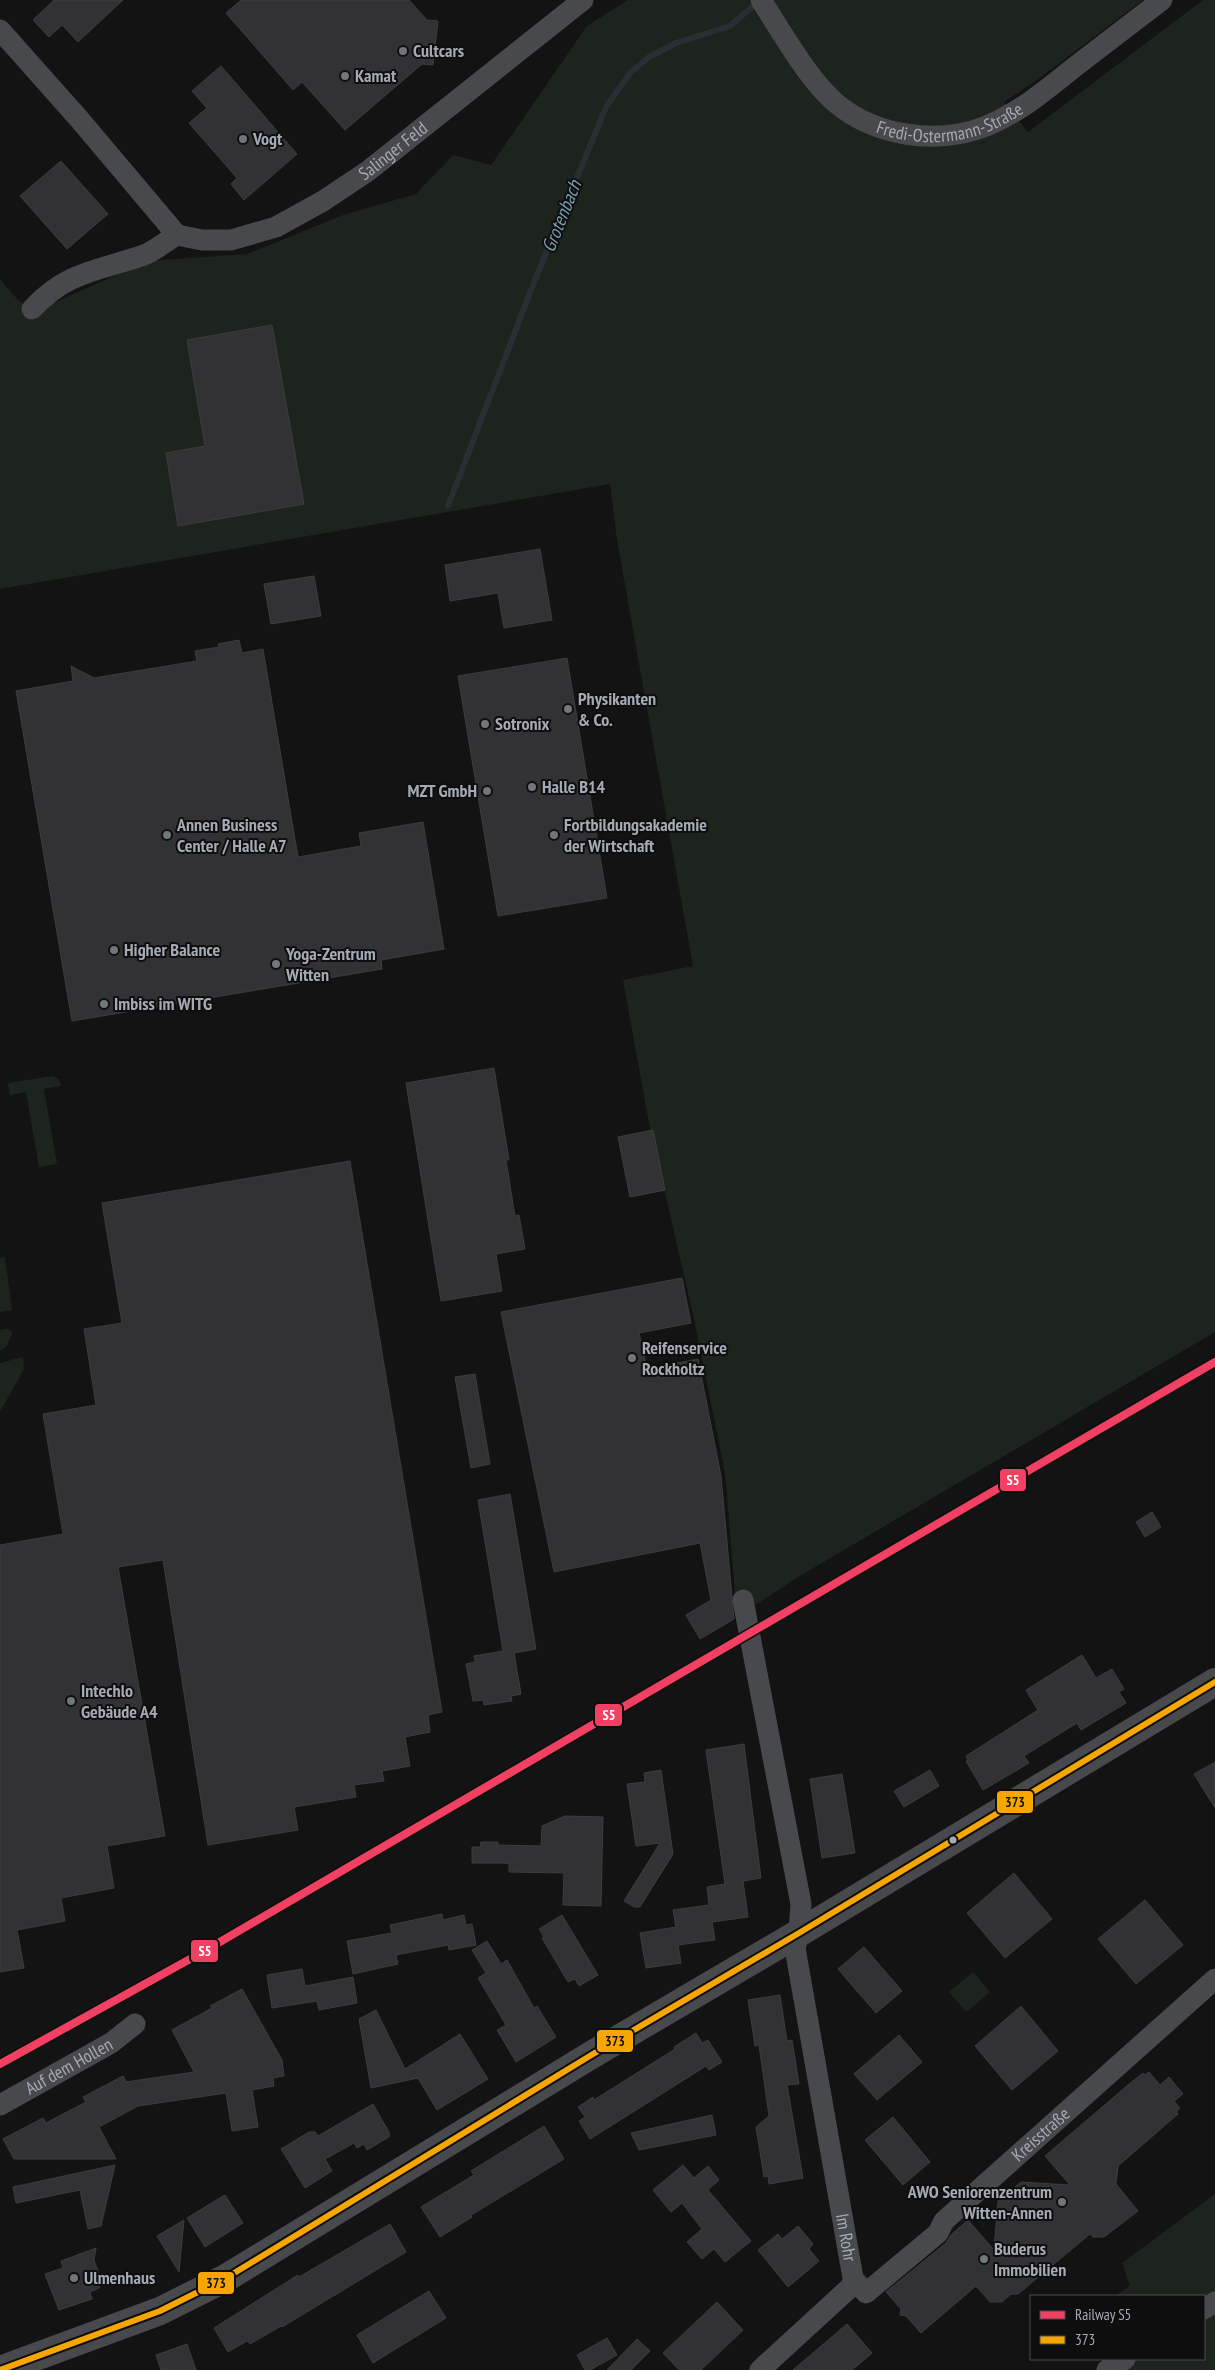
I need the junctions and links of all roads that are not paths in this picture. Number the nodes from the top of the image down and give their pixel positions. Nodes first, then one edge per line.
1 (584, 0) edge
2 (761, 0) edge
3 (1162, 0) edge
4 (0, 30) edge
5 (177, 235) junction
6 (32, 309) dead end
7 (743, 1600) dead end
8 (1215, 1682) edge
9 (799, 1933) junction
10 (1215, 1979) edge
11 (135, 2024) dead end
12 (0, 2105) edge
13 (856, 2282) junction
14 (1123, 2360) edge
15 (0, 2370) edge
16 (760, 2370) edge
17 (1107, 2370) edge

1 - 5 street, Salinger Feld
2 - 3 street, Fredi-Ostermann-Straße
4 - 5 street
5 - 6 street
7 - 9 street, Im Rohr
8 - 9 street
9 - 13 street, Im Rohr
9 - 15 street
10 - 13 street, Kreisstraße
11 - 12 street, Auf dem Hollen
13 - 16 street
14 - 17 street

